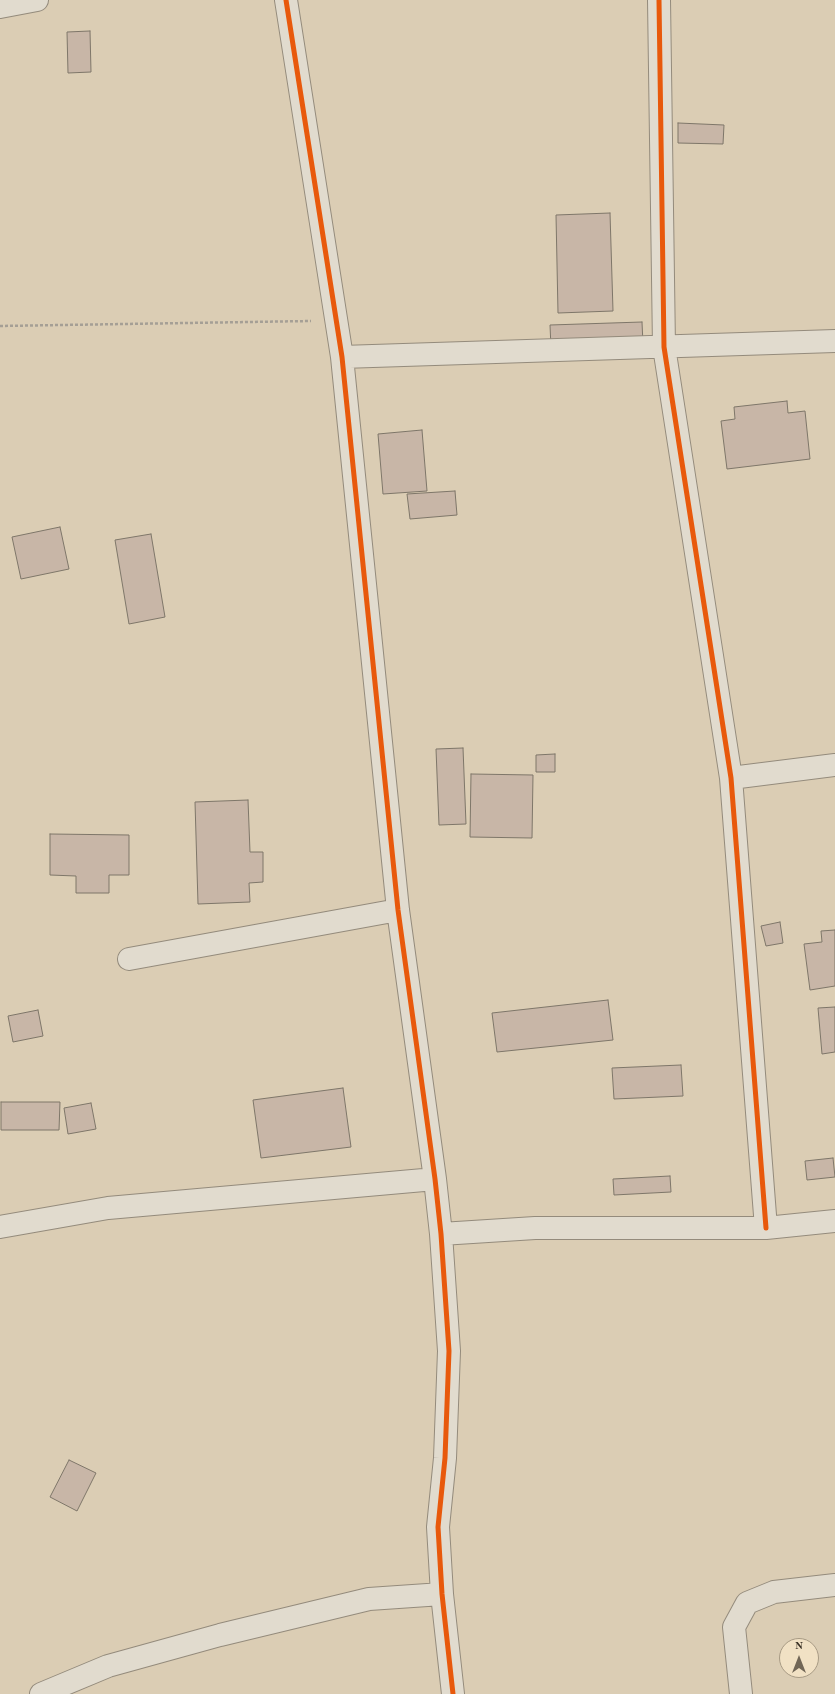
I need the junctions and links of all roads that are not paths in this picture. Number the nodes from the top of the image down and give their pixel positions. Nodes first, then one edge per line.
1 (37, 0) edge
2 (286, 0) edge
3 (659, 0) edge
4 (0, 7) edge
5 (835, 341) edge
6 (664, 347) junction
7 (342, 356) junction
8 (835, 765) edge
9 (731, 778) junction
10 (398, 910) junction
11 (129, 959) dead end
12 (435, 1179) junction
13 (835, 1221) edge
14 (0, 1227) edge
15 (766, 1228) junction
16 (440, 1234) junction
17 (835, 1585) edge
18 (442, 1594) junction
19 (41, 1694) edge
20 (453, 1694) edge
21 (742, 1694) edge

1 - 4 street
2 - 7 street
3 - 6 street
5 - 6 street
6 - 7 street
6 - 9 street
7 - 10 street
8 - 9 street
9 - 15 street
10 - 11 street
10 - 12 street
12 - 14 street
12 - 16 street
13 - 15 street
15 - 16 street
16 - 18 street
17 - 21 street
18 - 19 street
18 - 20 street

